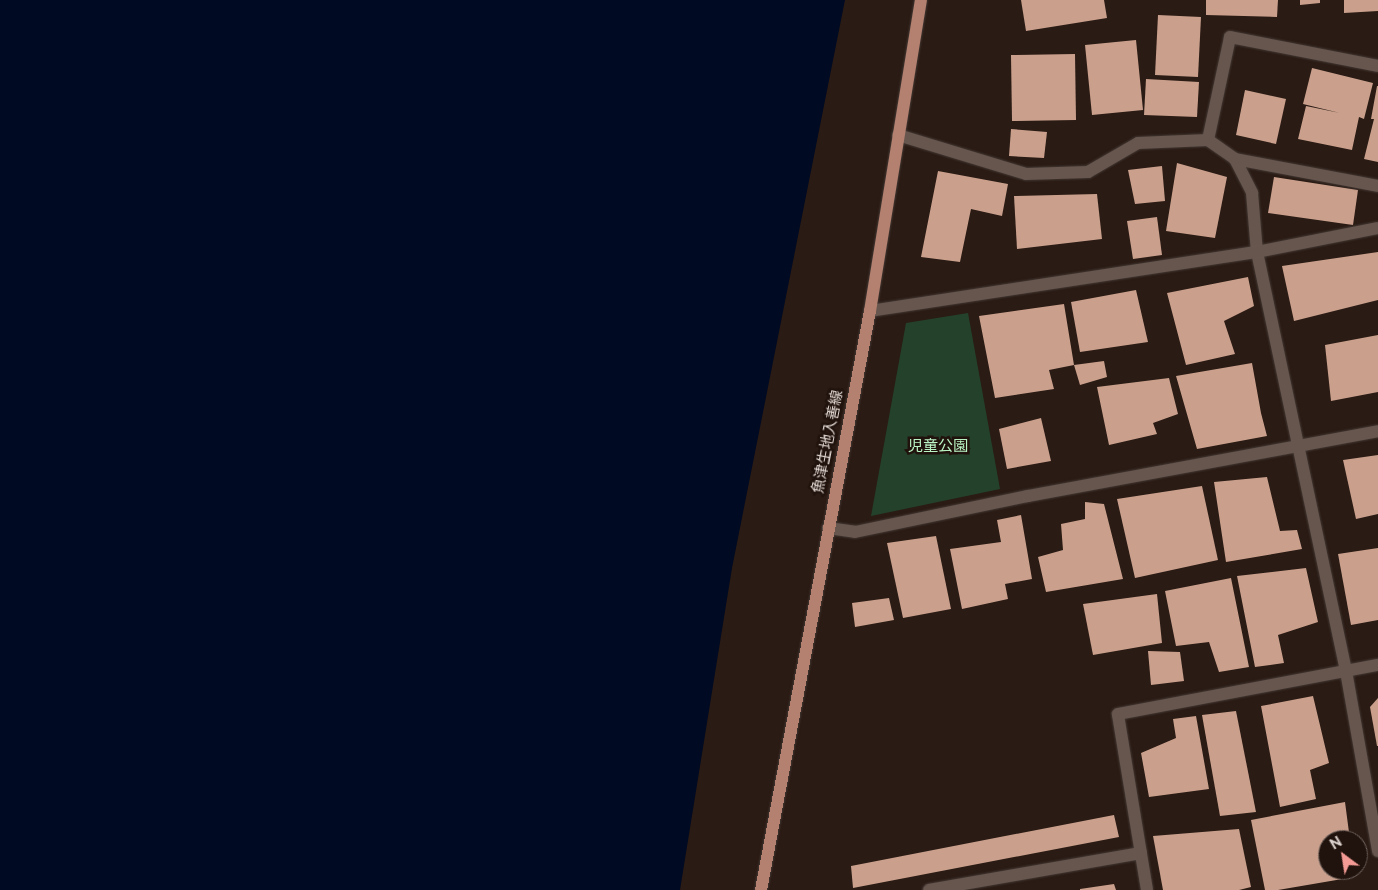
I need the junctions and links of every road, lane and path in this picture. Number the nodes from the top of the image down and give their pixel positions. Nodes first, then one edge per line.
1 (921, 0) edge
2 (1378, 66) edge
3 (898, 134) junction
4 (1208, 140) junction
5 (1236, 159) junction
6 (1378, 186) edge
7 (1378, 228) edge
8 (1256, 252) junction
9 (870, 311) junction
10 (1378, 431) edge
11 (1298, 446) junction
12 (828, 528) junction
13 (1378, 665) edge
14 (1346, 671) junction
15 (1378, 850) edge
16 (1141, 853) junction
17 (761, 890) edge
18 (929, 890) edge
19 (1147, 890) edge

1 - 3 main road, 魚津生地入善線
2 - 4 street
3 - 4 street
3 - 9 main road, 魚津生地入善線
4 - 5 street
5 - 6 street
5 - 8 street
7 - 8 street
8 - 9 street
8 - 11 street
9 - 12 main road, 魚津生地入善線
10 - 11 street
11 - 12 street
11 - 14 street
12 - 17 main road, 魚津生地入善線
13 - 14 street
14 - 15 street
14 - 16 street
16 - 18 street
16 - 19 street

